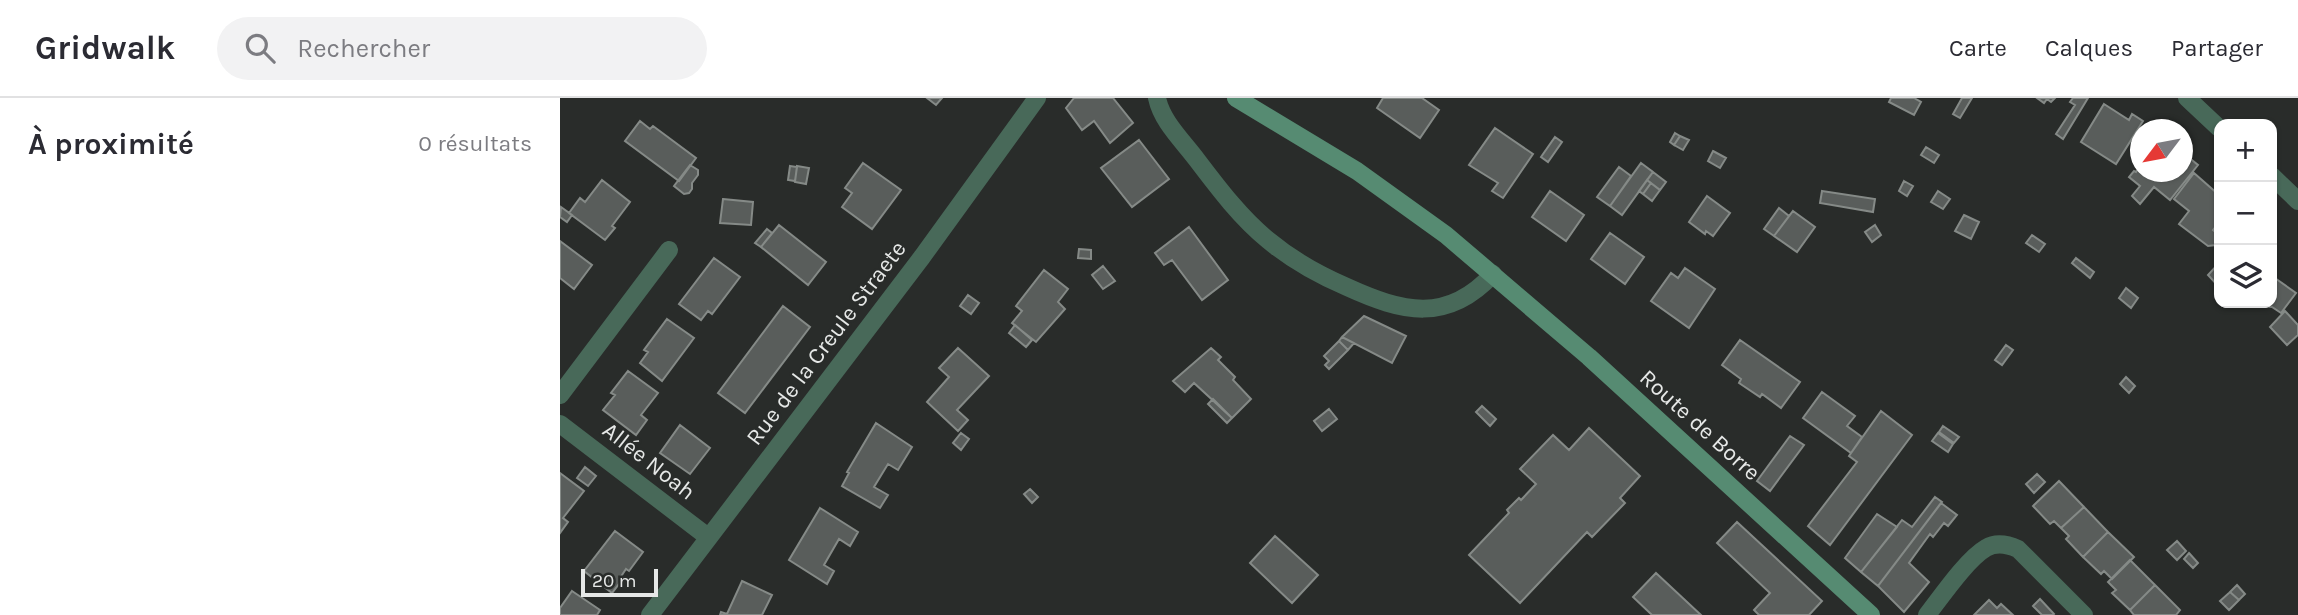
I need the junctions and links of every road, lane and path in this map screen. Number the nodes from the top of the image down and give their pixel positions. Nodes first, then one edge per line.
1 (1037, 98) edge
2 (1157, 98) edge
3 (1236, 98) edge
4 (2188, 98) edge
5 (1260, 104) edge
6 (2214, 123) edge
7 (2277, 181) edge
8 (2298, 201) edge
9 (669, 250) dead end
10 (1493, 274) junction
11 (560, 395) edge
12 (560, 424) edge
13 (708, 537) junction
14 (650, 615) edge
15 (1871, 615) edge
16 (1927, 615) edge
17 (2084, 615) edge

1 - 13 street, Rue de la Creule Straete
2 - 10 street
3 - 5 main road, Route de Borre
4 - 6 street
5 - 10 main road, Route de Borre
7 - 8 street
9 - 11 street
10 - 15 main road, Route de Borre
12 - 13 street, Allée Noah
13 - 14 street, Rue de la Creule Straete
16 - 17 street

